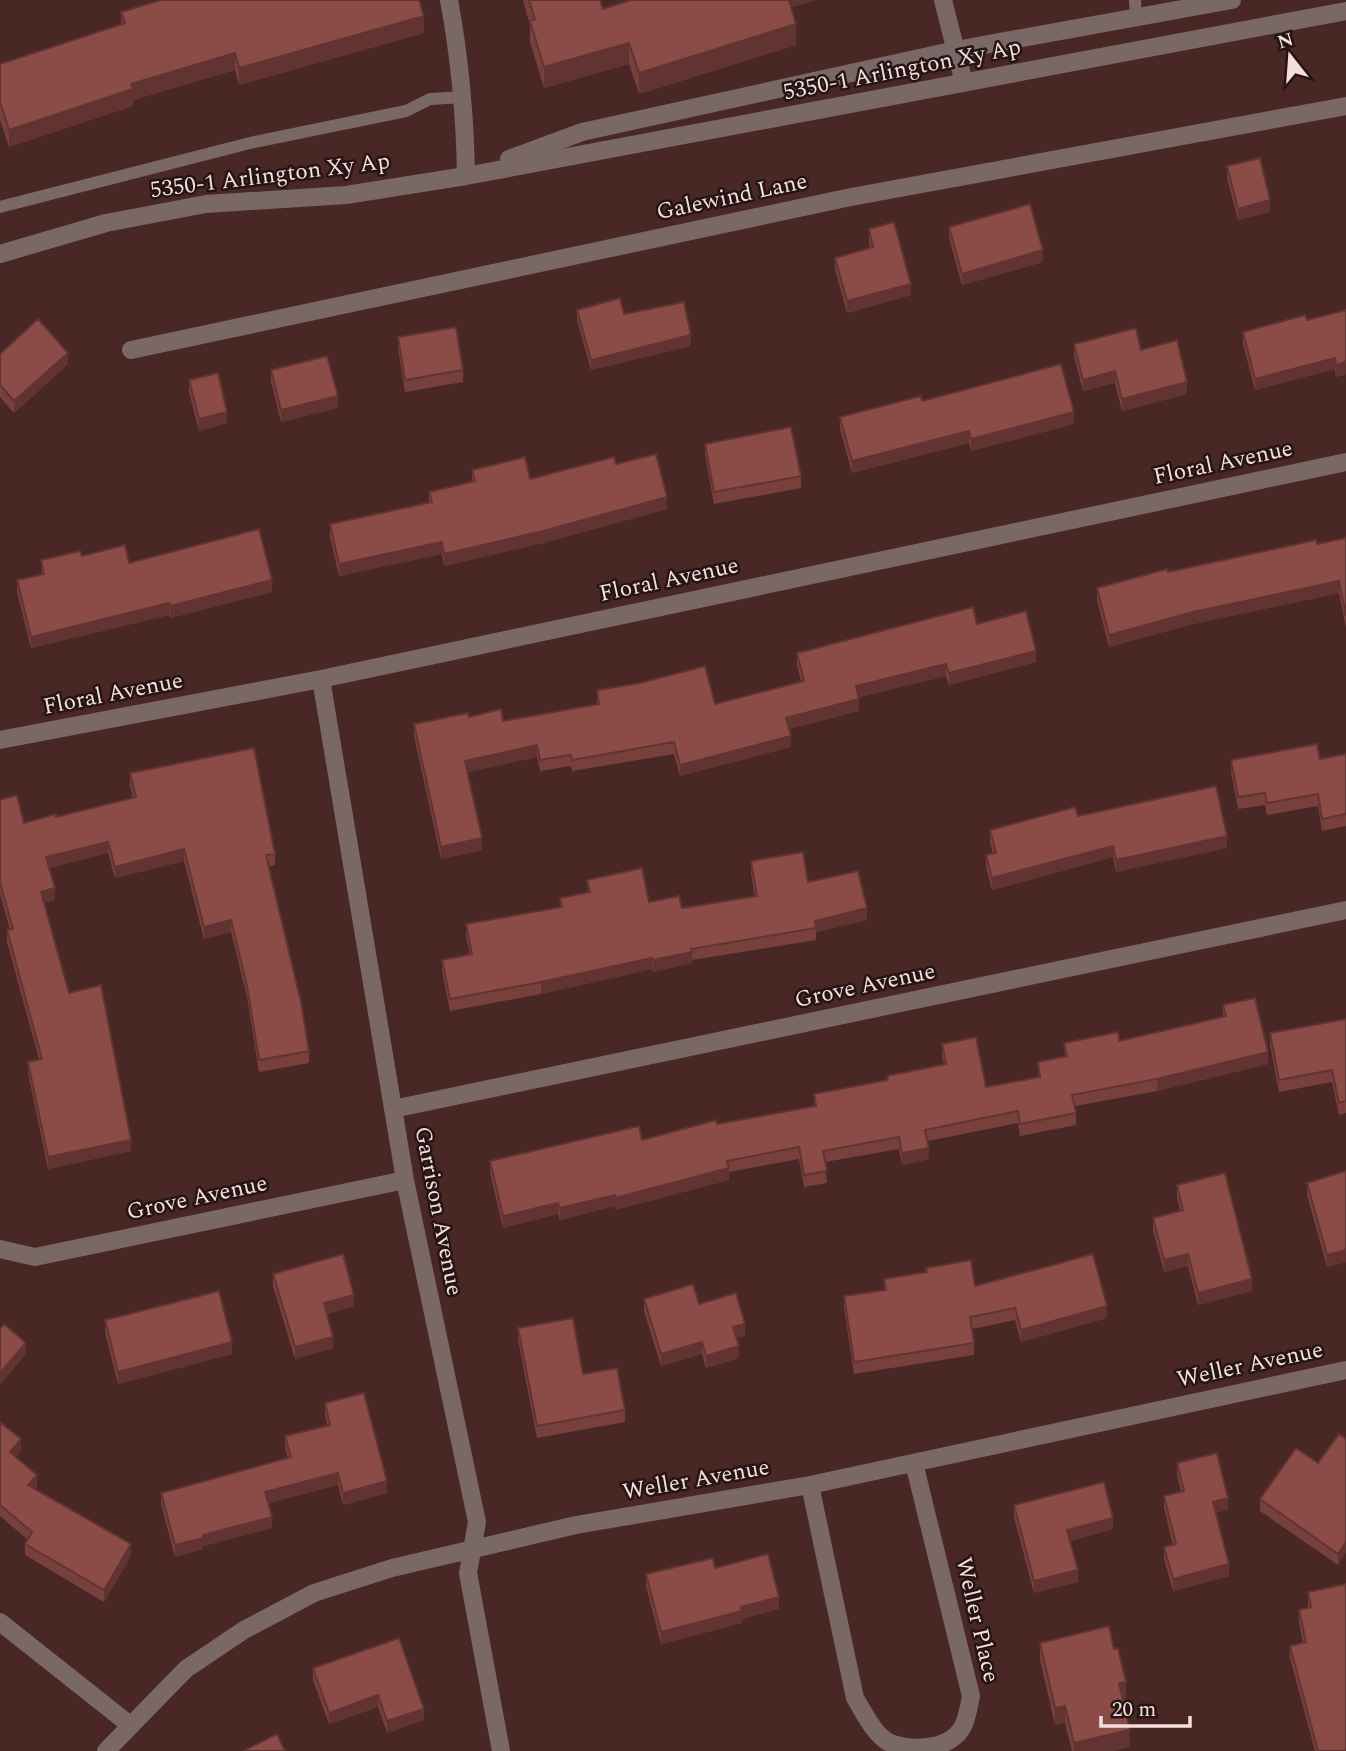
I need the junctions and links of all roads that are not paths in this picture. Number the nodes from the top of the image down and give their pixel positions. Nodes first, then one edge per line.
1 (449, 0) edge
2 (943, 0) edge
3 (1232, 0) edge
4 (1136, 9) edge
5 (1346, 11) edge
6 (956, 50) junction
7 (964, 83) junction
8 (463, 97) junction
9 (1346, 106) edge
10 (466, 176) junction
11 (0, 207) edge
12 (0, 254) edge
13 (131, 350) dead end
14 (1346, 462) edge
15 (321, 679) junction
16 (0, 740) edge
17 (1346, 910) edge
18 (393, 1109) junction
19 (405, 1180) junction
20 (0, 1249) edge
21 (1346, 1370) edge
22 (914, 1462) junction
23 (810, 1485) junction
24 (470, 1550) junction
25 (0, 1622) edge
26 (130, 1725) junction
27 (106, 1751) edge
28 (501, 1751) edge

1 - 8 street
2 - 6 street
3 - 4 street, 5350-1 Arlington Xy Ap
4 - 6 street, 5350-1 Arlington Xy Ap
5 - 7 street, 5350-1 Arlington Xy Ap
6 - 7 street
6 - 10 street, 5350-1 Arlington Xy Ap
7 - 10 street, 5350-1 Arlington Xy Ap
8 - 10 street
8 - 11 lane
9 - 13 street, Galewind Lane
10 - 12 street, 5350-1 Arlington Xy Ap
14 - 15 street, Floral Avenue
15 - 16 street, Floral Avenue
15 - 18 street, Garrison Avenue
17 - 18 street, Grove Avenue
18 - 19 street, Garrison Avenue
19 - 20 street, Grove Avenue
19 - 24 street, Garrison Avenue
21 - 22 street, Weller Avenue
22 - 23 street, Weller Avenue
22 - 23 street, Weller Place
23 - 24 street, Weller Avenue
24 - 26 street, Weller Avenue
24 - 28 street, Garrison Avenue
25 - 26 street
26 - 27 street, Weller Avenue

